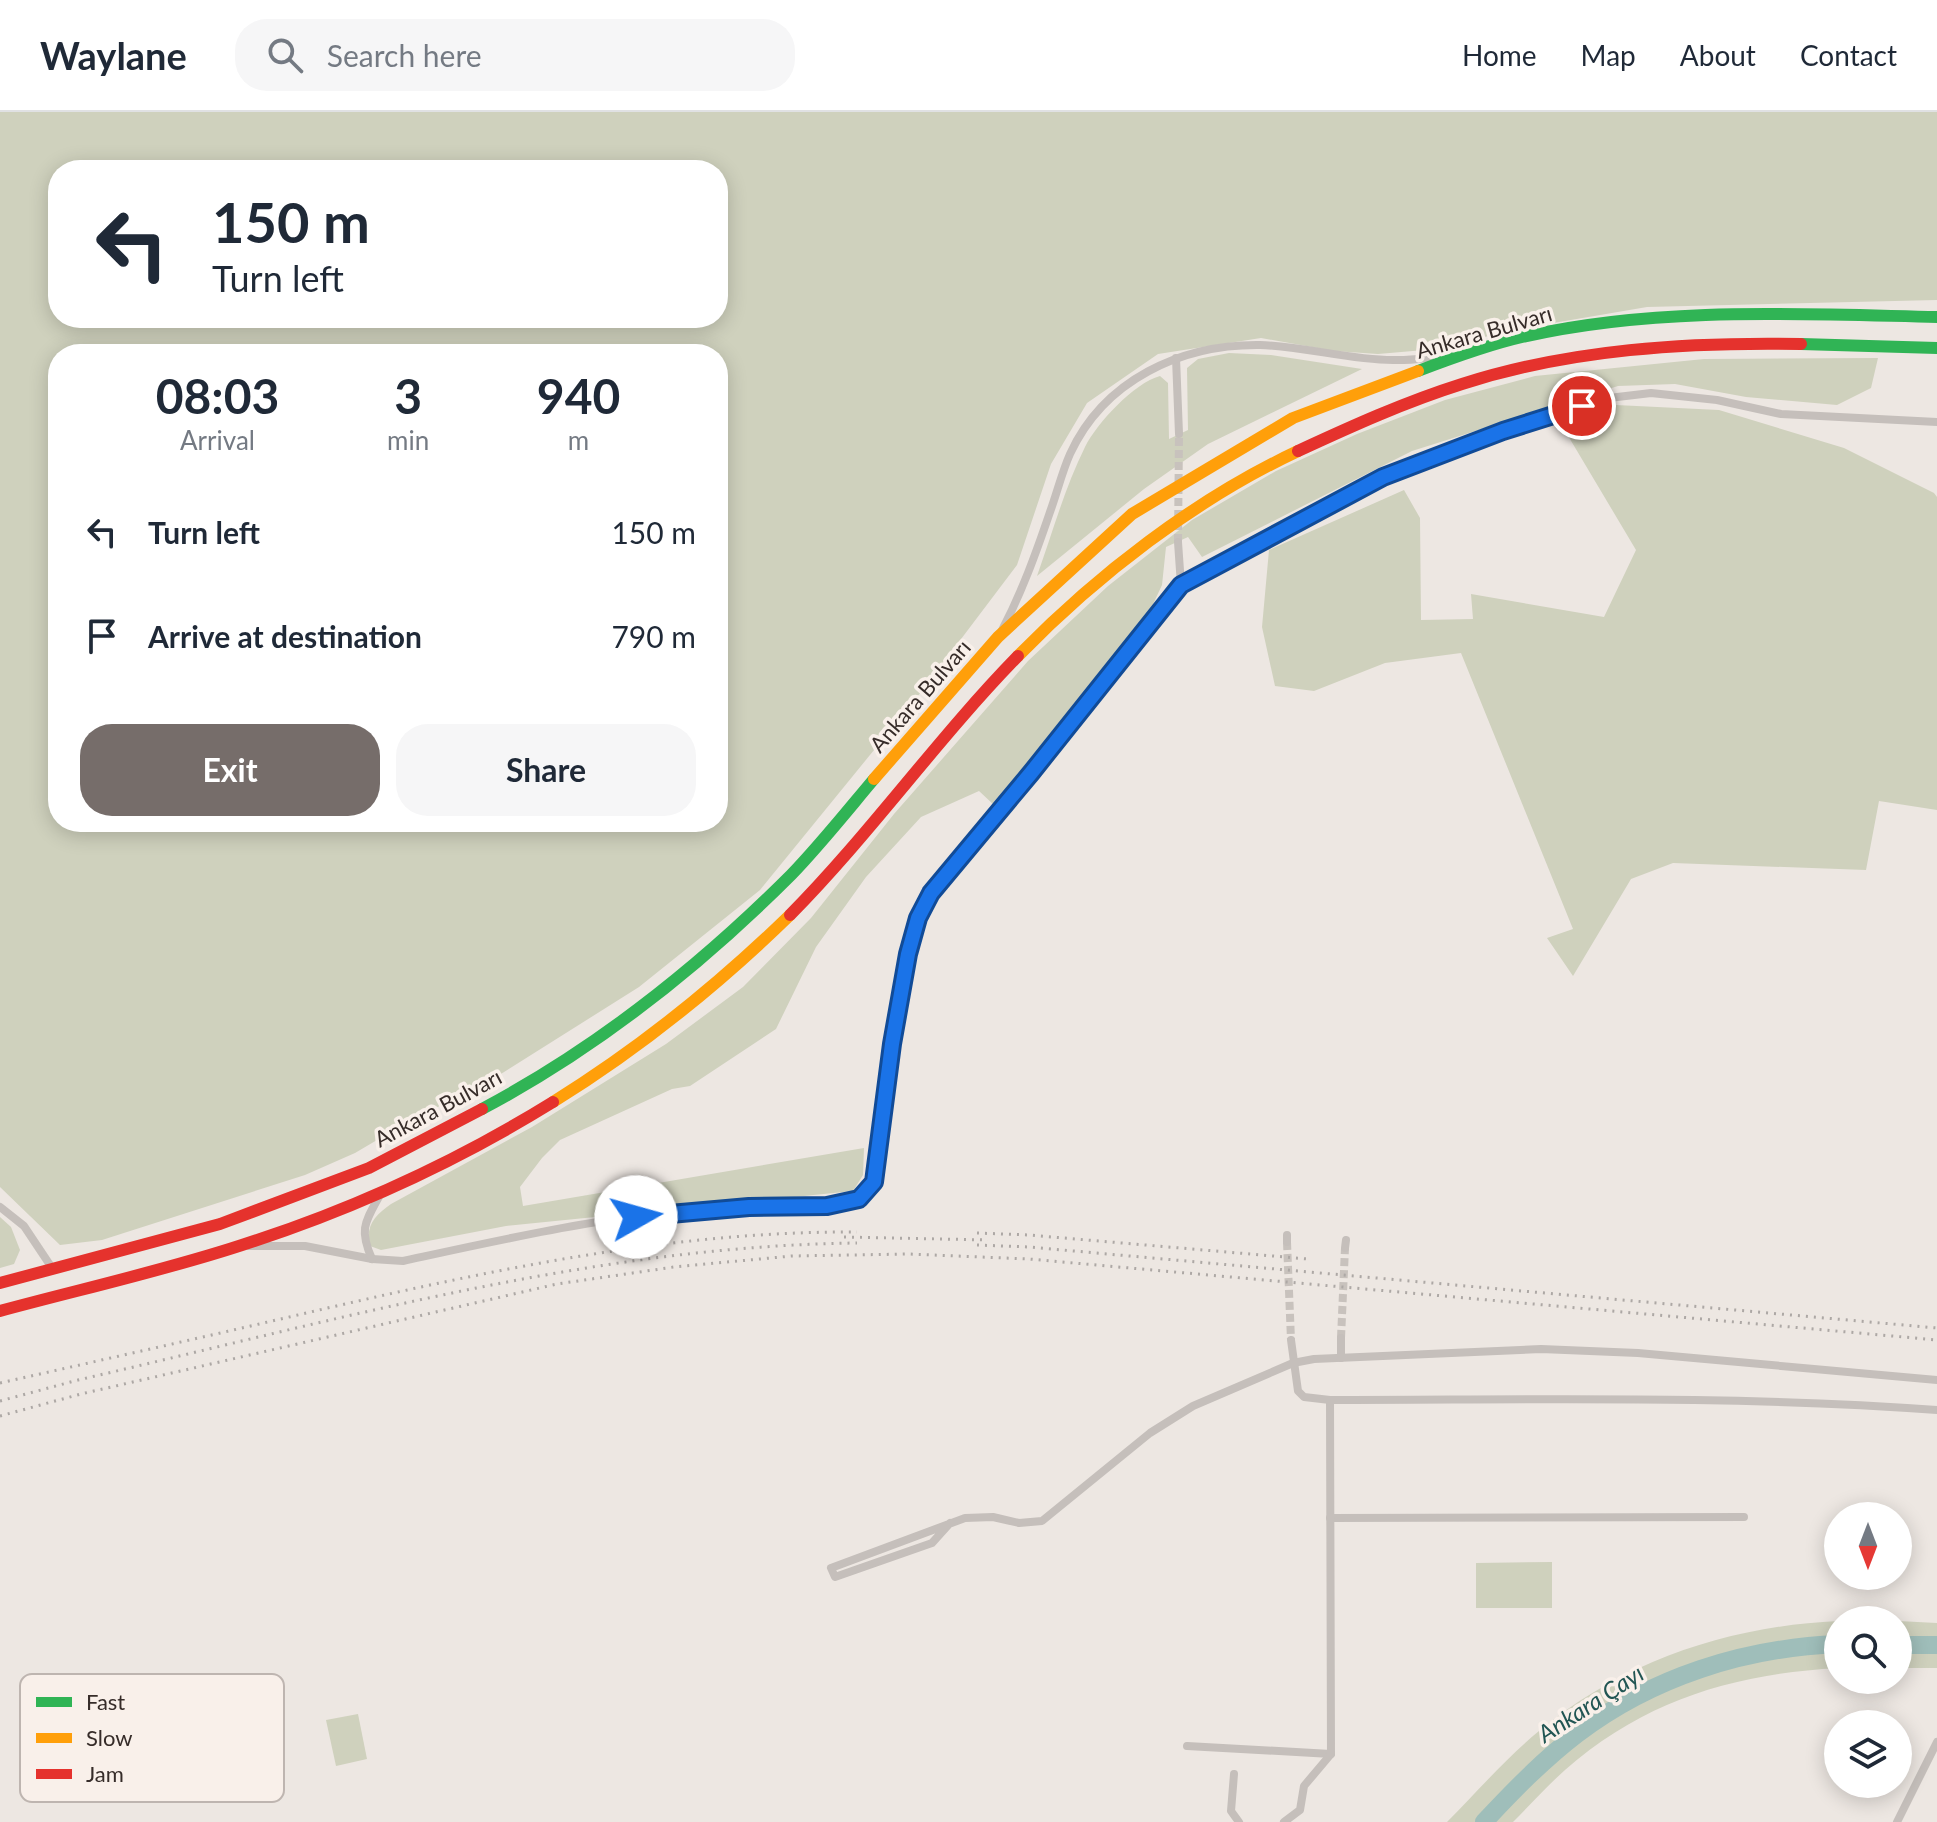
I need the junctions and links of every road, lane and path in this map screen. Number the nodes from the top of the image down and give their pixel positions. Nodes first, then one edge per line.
1 (1937, 317) edge
2 (1937, 348) edge
3 (1461, 355) junction
4 (1176, 358) junction
5 (1937, 422) edge
6 (1179, 434) tunnel mouth
7 (1178, 542) tunnel mouth
8 (1181, 585) junction
9 (998, 637) junction
10 (381, 1193) junction
11 (0, 1207) edge
12 (241, 1246) junction
13 (372, 1259) junction
14 (52, 1268) junction
15 (0, 1283) edge
16 (0, 1311) edge
17 (1341, 1338) tunnel mouth
18 (1291, 1340) tunnel mouth
19 (1341, 1358) junction
20 (1293, 1363) junction
21 (1937, 1380) edge
22 (1330, 1400) junction
23 (1937, 1410) edge
24 (1744, 1517) dead end
25 (1330, 1518) junction
26 (950, 1523) junction
27 (1937, 1742) edge
28 (1187, 1746) dead end
29 (1331, 1754) junction
30 (1234, 1774) dead end
31 (1239, 1822) edge
32 (1284, 1822) edge
33 (1897, 1822) edge

1 - 3 main road, Ankara Bulvarı
2 - 10 main road, Ankara Bulvarı
3 - 4 street
3 - 9 main road, Ankara Bulvarı
4 - 6 street
4 - 9 street
5 - 8 street
7 - 8 street
8 - 13 street
9 - 14 main road, Ankara Bulvarı
10 - 12 main road, Ankara Bulvarı
10 - 13 street
11 - 14 street
12 - 13 street
12 - 16 main road, Ankara Bulvarı
14 - 15 main road, Ankara Bulvarı
17 - 19 street
18 - 20 street
19 - 20 street
19 - 21 street
20 - 22 street
20 - 26 street
22 - 23 street
22 - 25 street
24 - 25 street
25 - 29 street
26 - 26 street
27 - 33 street
28 - 29 street
29 - 32 street
30 - 31 street

